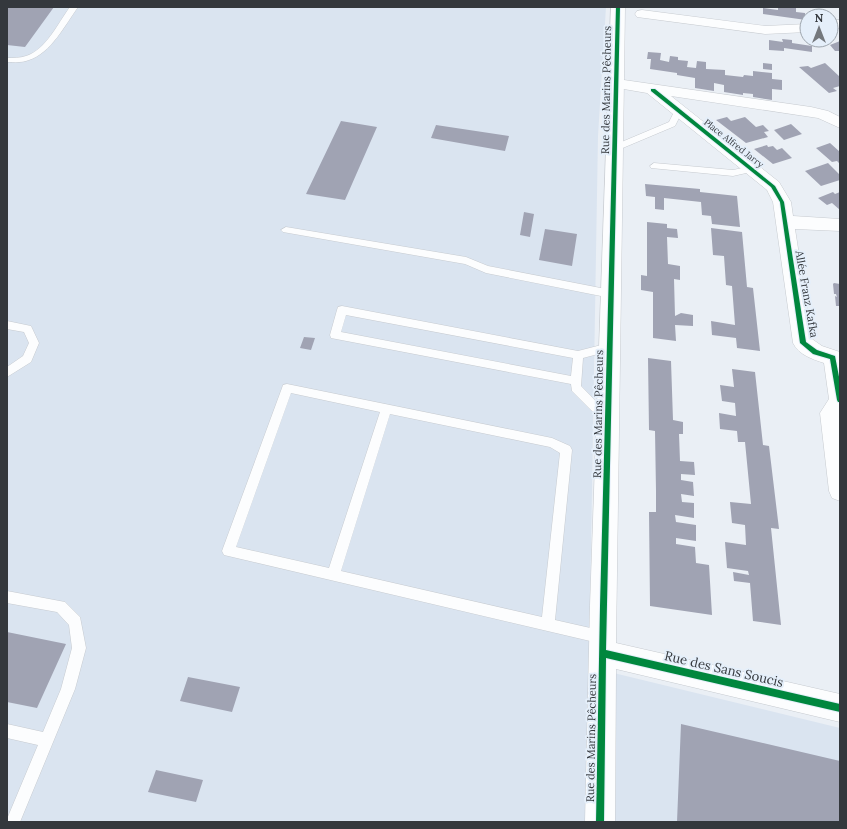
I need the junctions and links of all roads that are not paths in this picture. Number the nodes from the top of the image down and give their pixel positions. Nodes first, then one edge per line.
1 (74, 7) edge
2 (618, 7) edge
3 (642, 14) dead end
4 (799, 28) edge
5 (7, 60) edge
6 (617, 84) junction
7 (653, 90) junction
8 (679, 110) junction
9 (840, 123) edge
10 (615, 148) junction
11 (654, 166) dead end
12 (752, 169) junction
13 (785, 222) junction
14 (840, 225) edge
15 (286, 230) dead end
16 (611, 294) junction
17 (7, 325) edge
18 (610, 347) junction
19 (578, 355) junction
20 (836, 358) edge
21 (7, 373) edge
22 (577, 381) junction
23 (840, 400) edge
24 (386, 409) junction
25 (608, 420) junction
26 (840, 491) edge
27 (333, 575) junction
28 (7, 597) edge
29 (548, 624) junction
30 (602, 645) junction
31 (840, 708) edge
32 (7, 731) edge
33 (47, 740) junction
34 (13, 822) edge
35 (600, 822) edge

1 - 5 lane
2 - 6 street, Rue des Marins Pêcheurs
3 - 4 street
6 - 7 street, Rue des Marins Pêcheurs
6 - 10 street, Rue des Marins Pêcheurs
7 - 8 street, Place Alfred Jarry
7 - 9 street, Rue des Marins Pêcheurs
8 - 10 lane
8 - 12 street, Place Alfred Jarry
10 - 16 street, Rue des Marins Pêcheurs
11 - 12 lane
12 - 13 street, Place Alfred Jarry
13 - 14 street
13 - 20 street, Allée Franz Kafka
15 - 16 lane
16 - 18 street, Rue des Marins Pêcheurs
17 - 21 lane
18 - 19 lane
18 - 25 street, Rue des Marins Pêcheurs
19 - 22 lane
19 - 22 lane
20 - 23 street, Allée Franz Kafka
22 - 25 lane
23 - 26 street, Allée Franz Kafka
24 - 27 lane
24 - 27 lane
24 - 29 lane
25 - 30 street, Rue des Marins Pêcheurs
27 - 29 lane
28 - 33 lane
29 - 30 lane
30 - 31 street, Rue des Sans Soucis
30 - 35 street, Rue des Marins Pêcheurs
32 - 33 lane
33 - 34 lane

